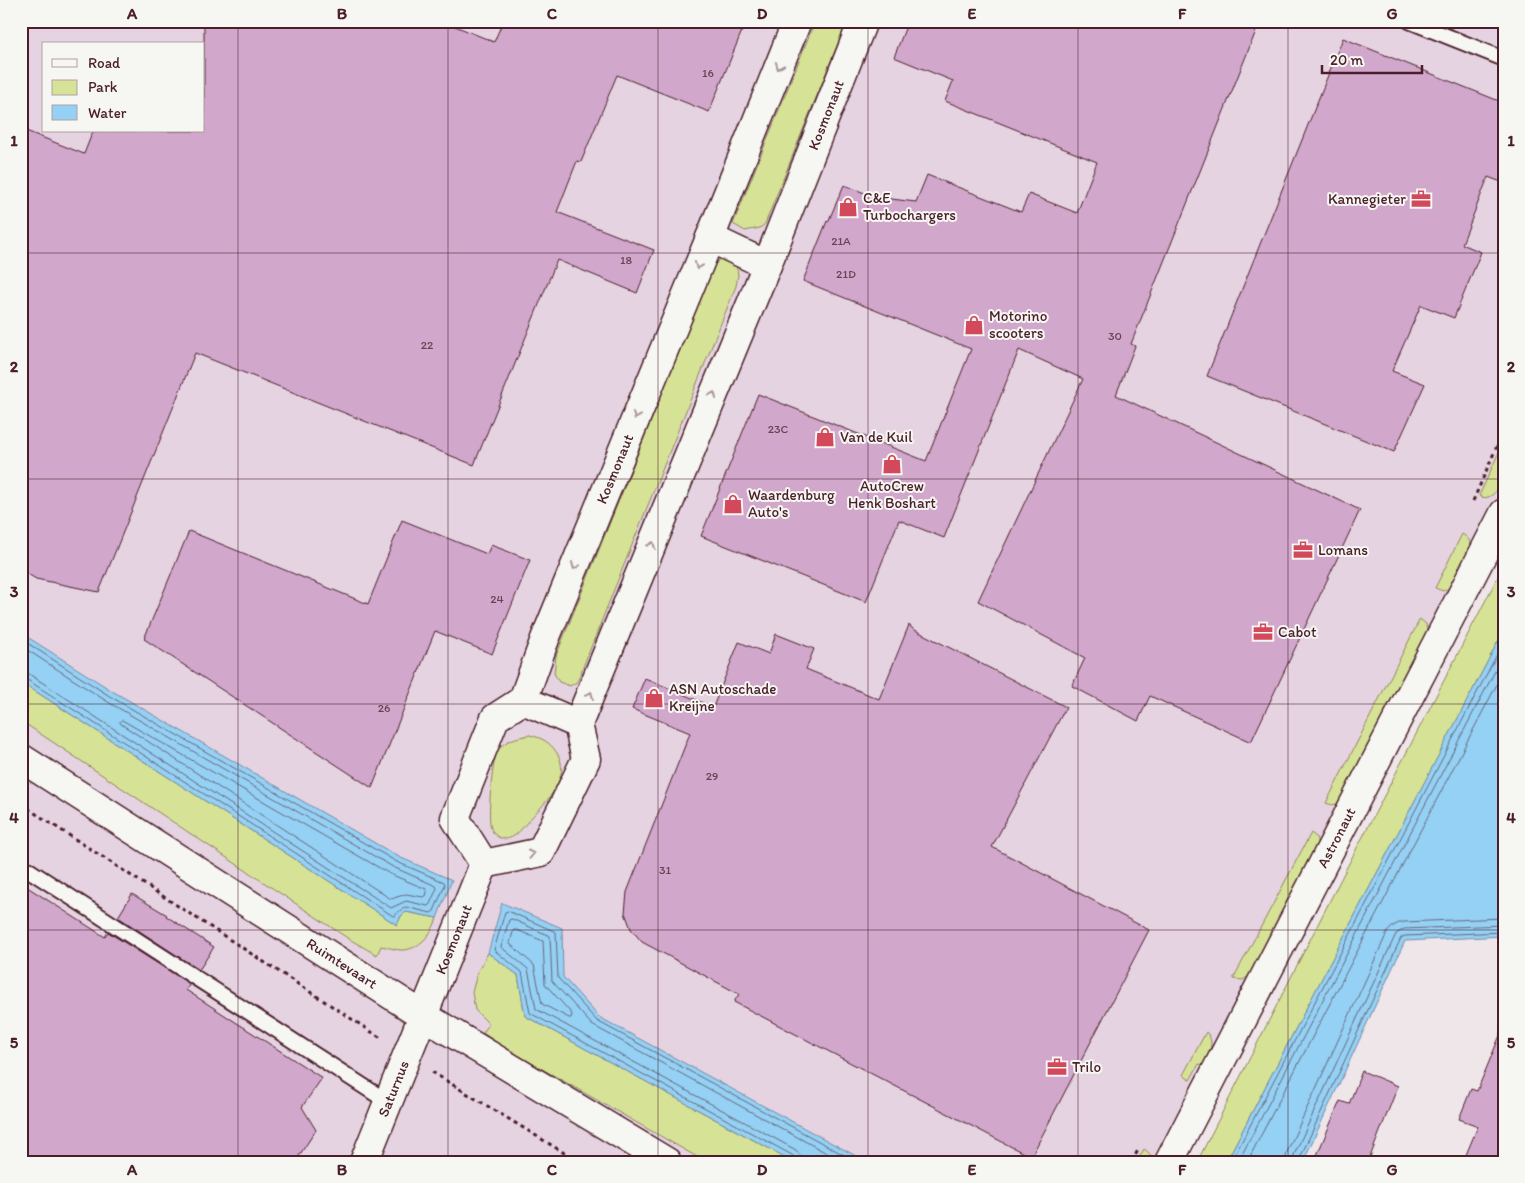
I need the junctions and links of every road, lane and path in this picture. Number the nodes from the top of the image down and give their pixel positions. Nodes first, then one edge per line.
1 (797, 21) edge
2 (863, 21) edge
3 (1410, 21) edge
4 (1504, 58) edge
5 (710, 238) junction
6 (767, 265) junction
7 (1504, 513) edge
8 (523, 700) junction
9 (578, 724) junction
10 (21, 758) edge
11 (21, 804) edge
12 (21, 865) edge
13 (479, 875) junction
14 (424, 1016) junction
15 (407, 1055) junction
16 (388, 1102) junction
17 (364, 1162) edge
18 (579, 1162) edge
19 (667, 1162) edge
20 (1169, 1162) edge

1 -> 5 street, Kosmonaut
2 - 6 street, Kosmonaut
3 - 4 lane
5 - 6 street
5 -> 8 street, Kosmonaut
9 -> 6 street, Kosmonaut
7 - 20 street, Astronaut
8 - 9 street
8 - 13 street
13 -> 9 street
10 - 14 street, Ruimtevaart
11 - 15 path
12 - 16 lane
13 - 14 street, Kosmonaut
14 - 15 street, Saturnus
14 - 19 street, Ruimtevaart
15 - 16 street, Saturnus
15 - 18 path
16 - 17 street, Saturnus

